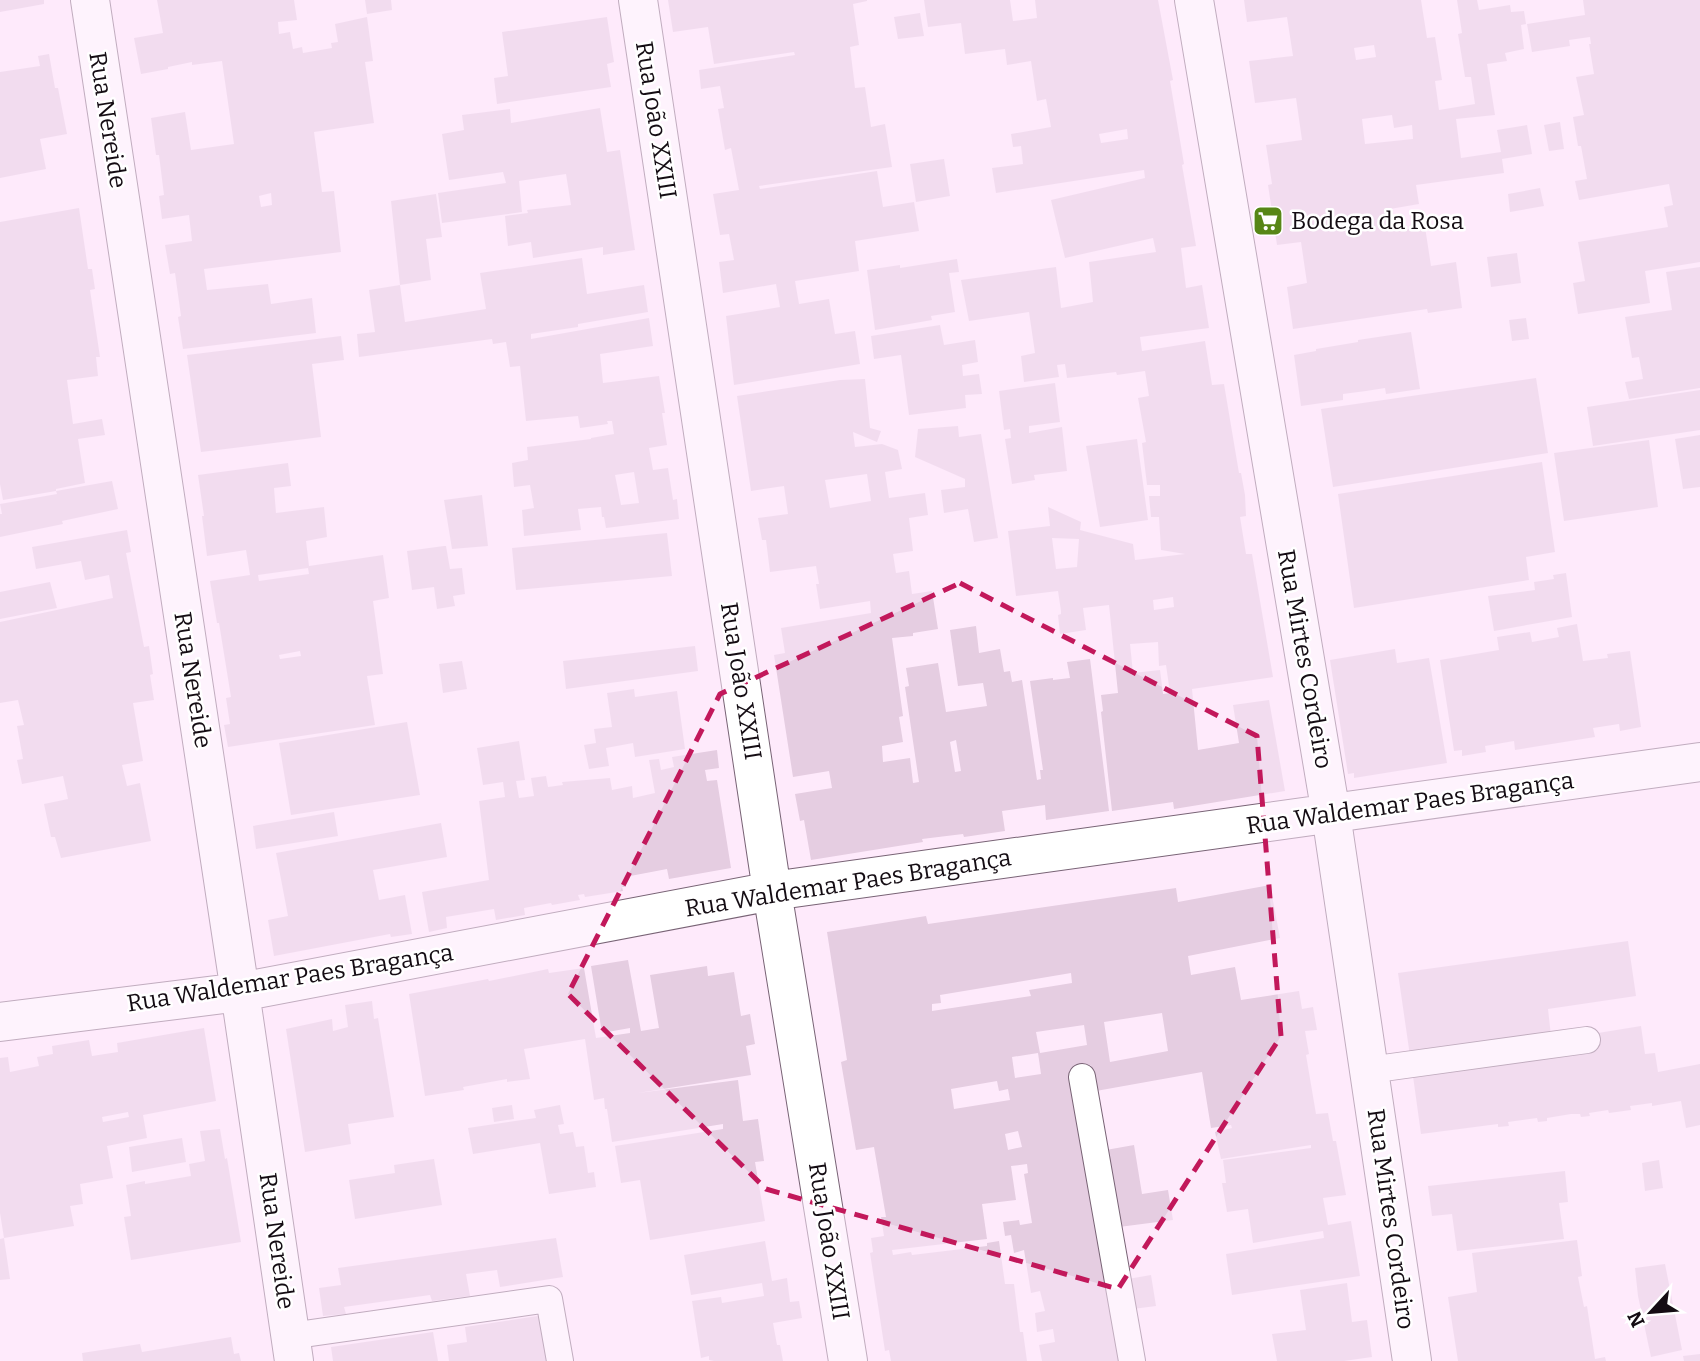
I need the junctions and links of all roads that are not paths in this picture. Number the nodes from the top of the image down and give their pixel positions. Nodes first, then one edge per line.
1 (90, 0) edge
2 (638, 0) edge
3 (1194, 0) edge
4 (1700, 762) edge
5 (1331, 814) junction
6 (772, 891) junction
7 (240, 992) junction
8 (0, 1022) edge
9 (1587, 1040) dead end
10 (1369, 1070) junction
11 (1082, 1077) dead end
12 (292, 1349) edge
13 (560, 1361) edge
14 (848, 1361) edge
15 (1132, 1361) edge
16 (1410, 1361) edge

1 - 7 street, Rua Nereide
2 - 6 street, Rua João XXIII
3 - 5 street, Rua Mirtes Cordeiro
4 - 5 street, Rua Waldemar Paes Bragança
5 - 6 street, Rua Waldemar Paes Bragança
5 - 10 street, Rua Mirtes Cordeiro
6 - 7 street, Rua Waldemar Paes Bragança
6 - 14 street, Rua João XXIII
7 - 8 street, Rua Waldemar Paes Bragança
7 - 12 street, Rua Nereide
9 - 10 lane
10 - 16 street, Rua Mirtes Cordeiro
11 - 15 lane
12 - 13 lane

